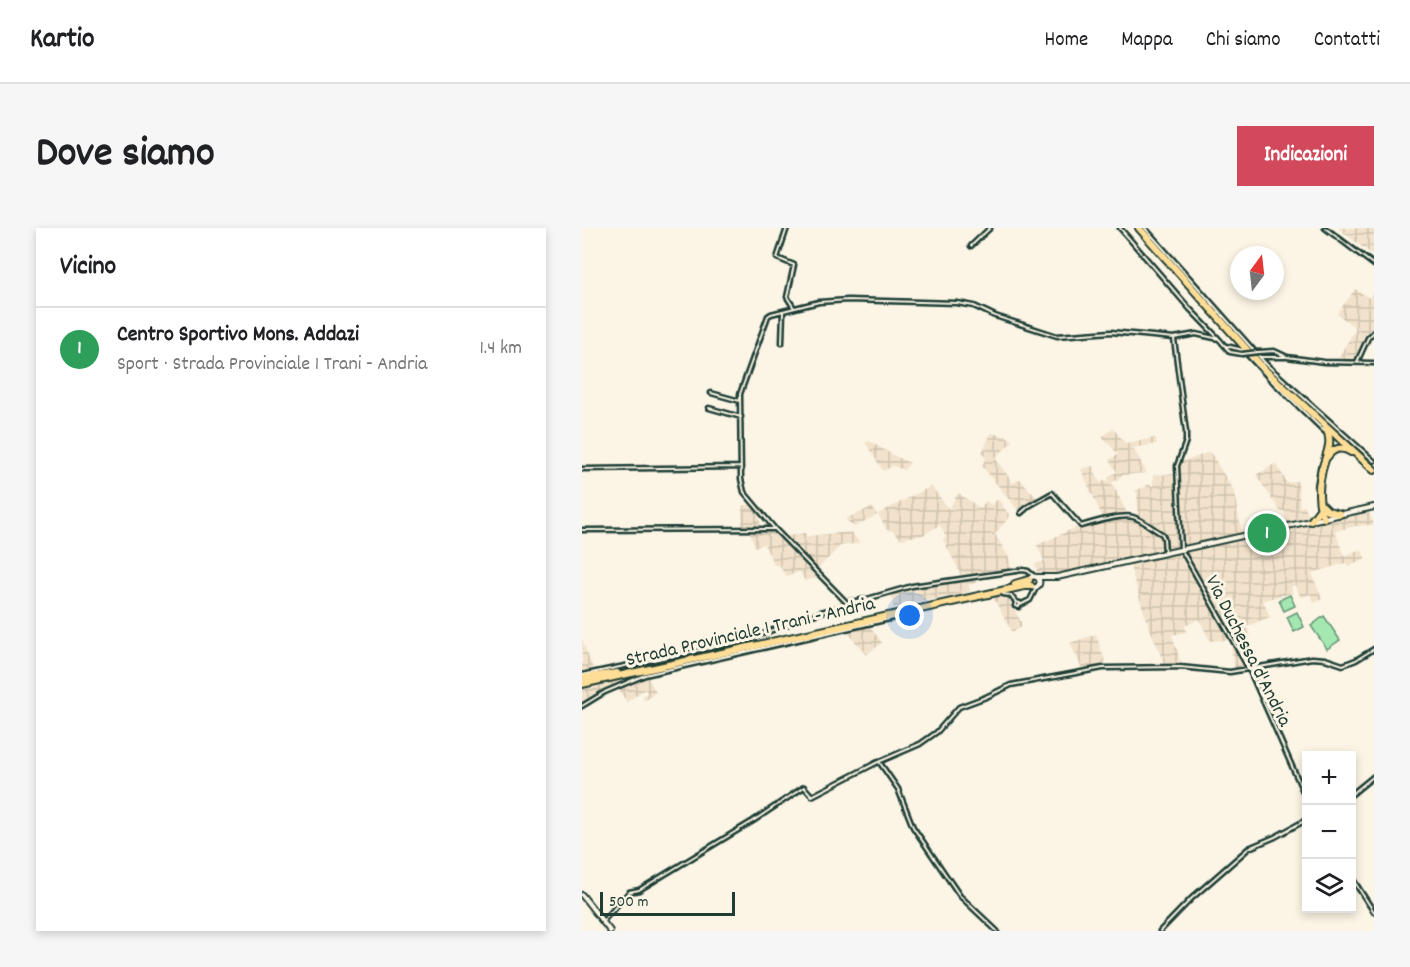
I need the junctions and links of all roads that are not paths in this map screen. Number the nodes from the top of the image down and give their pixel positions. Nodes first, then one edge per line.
1 (787, 228) edge
2 (990, 228) edge
3 (1120, 228) edge
4 (1142, 228) edge
5 (1325, 228) edge
6 (971, 246) dead end
7 (1374, 265) edge
8 (794, 309) junction
9 (783, 312) junction
10 (1374, 332) edge
11 (1174, 338) junction
12 (1220, 339) junction
13 (782, 343) dead end
14 (1224, 345) junction
15 (1260, 357) junction
16 (1287, 357) junction
17 (1358, 362) junction
18 (1374, 363) edge
19 (711, 393) dead end
20 (740, 401) junction
21 (709, 408) dead end
22 (741, 417) junction
23 (1317, 418) junction
24 (1324, 460) junction
25 (1374, 460) edge
26 (741, 467) junction
27 (582, 469) edge
28 (1374, 469) edge
29 (1322, 505) junction
30 (1374, 507) edge
31 (1021, 513) dead end
32 (1340, 514) junction
33 (1324, 518) junction
34 (1309, 521) junction
35 (582, 530) edge
36 (775, 530) junction
37 (1181, 549) junction
38 (1165, 553) junction
39 (1057, 577) junction
40 (1033, 580) junction
41 (850, 604) junction
42 (1374, 649) edge
43 (1249, 669) junction
44 (583, 681) edge
45 (582, 706) edge
46 (879, 762) junction
47 (1374, 776) edge
48 (1302, 789) edge
49 (1356, 791) edge
50 (1302, 821) edge
51 (1356, 884) edge
52 (582, 895) edge
53 (1374, 912) edge
54 (604, 920) junction
55 (610, 931) edge
56 (997, 931) edge
57 (1160, 931) edge

1 - 8 street
2 - 6 street
3 - 12 street
4 - 15 street
4 - 23 highway
4 - 28 highway
5 - 7 street
8 - 9 street
8 - 11 street
9 - 13 street
9 - 20 street
10 - 17 street
11 - 12 street
11 - 37 street
12 - 14 street
14 - 16 street, bridge
14 - 34 street
15 - 16 street
15 - 25 street
16 - 17 street
17 - 18 street
19 - 20 street
20 - 22 street
21 - 22 street
22 - 26 street
23 - 24 highway
23 - 28 highway
24 - 28 highway
24 - 29 highway
26 - 27 street
26 - 36 street
29 - 32 highway
29 - 33 highway
29 - 34 highway
30 - 32 main road, Strada Provinciale 1 Trani - Andria
31 - 38 street
32 - 33 main road, Strada Provinciale 1 Trani - Andria
33 - 34 main road, Strada Provinciale 1 Trani - Andria
34 - 37 main road, Strada Provinciale 1 Trani - Andria
35 - 36 street
36 - 41 street
37 - 38 main road, Strada Provinciale 1 Trani - Andria
37 - 43 street, Via Duchessa d'Andria
38 - 39 main road, Strada Provinciale 1 Trani - Andria
39 - 40 main road, Strada Provinciale 1 Trani - Andria
39 - 40 main road, Strada Provinciale 1 Trani - Andria
40 - 41 street
40 - 44 highway, Strada Provinciale 1 Trani - Andria
40 - 44 highway, Strada Provinciale 1 Trani - Andria
40 - 45 street
41 - 44 street
42 - 43 street
43 - 46 street
43 - 48 street, Via Duchessa d'Andria
46 - 54 street
46 - 56 street
47 - 49 street
50 - 57 street
51 - 53 street
52 - 54 main road
54 - 55 main road

